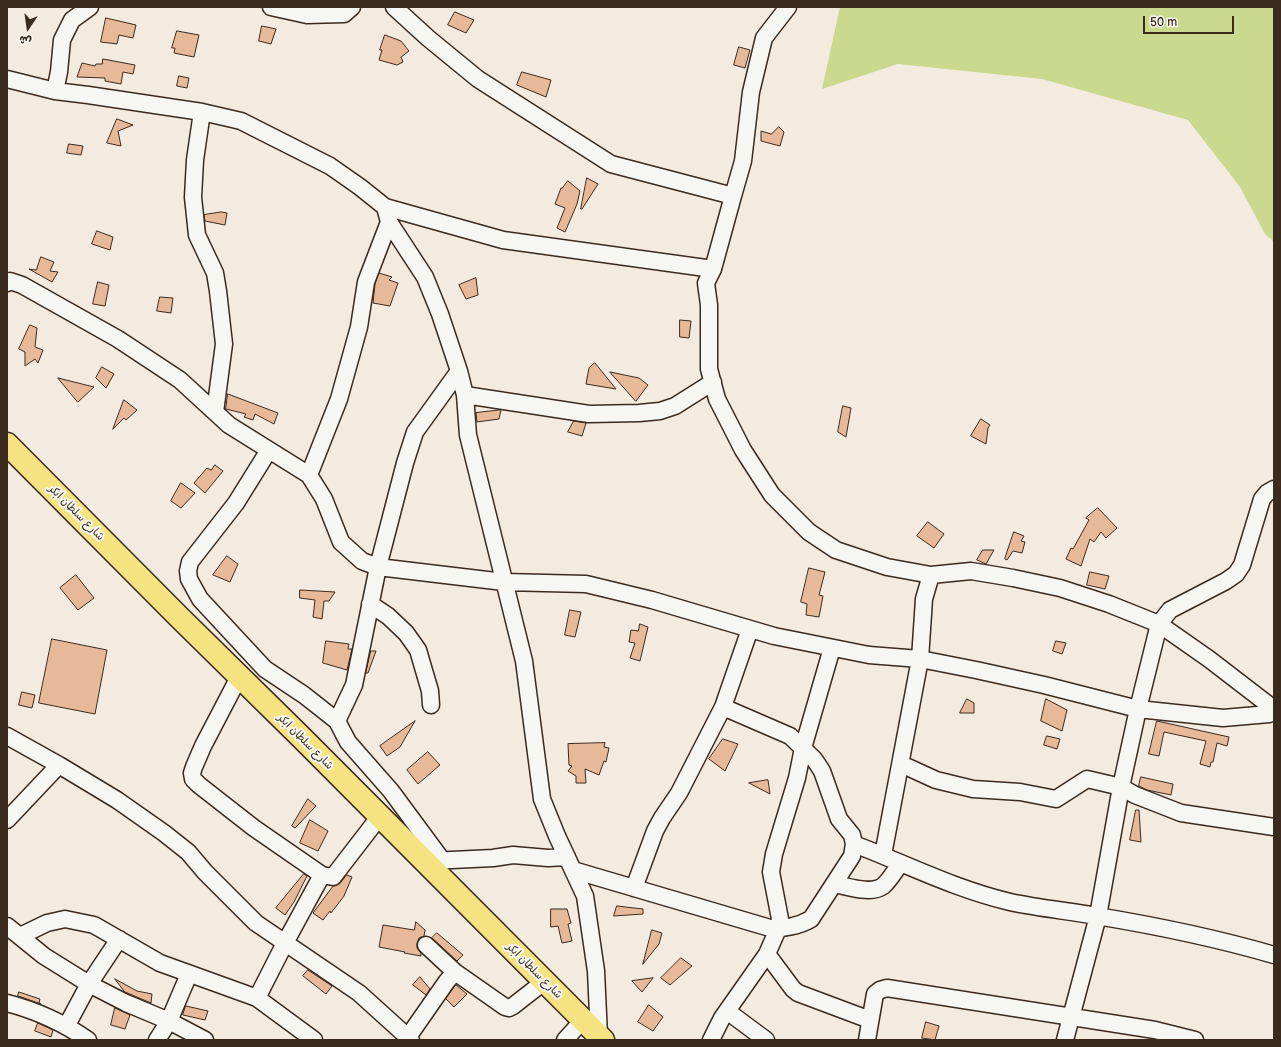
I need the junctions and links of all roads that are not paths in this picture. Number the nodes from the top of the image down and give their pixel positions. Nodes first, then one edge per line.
1 (90, 7) edge
2 (271, 7) edge
3 (352, 7) edge
4 (394, 7) edge
5 (788, 7) edge
6 (7, 79) edge
7 (55, 91) junction
8 (202, 112) junction
9 (734, 196) junction
10 (387, 215) junction
11 (713, 269) junction
12 (7, 282) edge
13 (459, 371) junction
14 (713, 382) junction
15 (465, 395) junction
16 (216, 412) junction
17 (7, 444) edge
18 (269, 450) junction
19 (309, 475) junction
20 (1274, 489) edge
21 (378, 567) junction
22 (931, 575) junction
23 (504, 582) junction
24 (370, 604) junction
25 (1158, 624) junction
26 (750, 629) junction
27 (832, 648) junction
28 (920, 659) junction
29 (239, 676) junction
30 (431, 705) dead end
31 (723, 707) junction
32 (1138, 709) junction
33 (1274, 709) edge
34 (1274, 712) edge
35 (337, 721) junction
36 (7, 736) edge
37 (803, 748) junction
38 (59, 764) junction
39 (901, 764) junction
40 (1121, 787) junction
41 (380, 816) junction
42 (7, 820) edge
43 (1274, 827) edge
44 (854, 844) junction
45 (883, 855) junction
46 (433, 861) junction
47 (570, 863) junction
48 (900, 864) junction
49 (322, 874) junction
50 (834, 884) junction
51 (634, 888) junction
52 (1098, 916) junction
53 (7, 926) edge
54 (778, 929) junction
55 (20, 936) junction
56 (119, 939) junction
57 (285, 943) junction
58 (426, 945) dead end
59 (767, 954) junction
60 (1274, 956) edge
61 (455, 972) junction
62 (189, 974) junction
63 (545, 981) junction
64 (89, 984) junction
65 (258, 998) junction
66 (7, 1003) edge
67 (727, 1011) junction
68 (1070, 1016) junction
69 (870, 1020) junction
70 (169, 1021) junction
71 (67, 1025) junction
72 (592, 1032) edge
73 (410, 1039) edge
74 (88, 1040) edge
75 (157, 1040) edge
76 (206, 1040) edge
77 (314, 1040) edge
78 (565, 1040) edge
79 (711, 1040) edge
80 (766, 1040) edge
81 (867, 1040) edge
82 (1065, 1040) edge
83 (1195, 1040) edge

1 - 7 street
2 - 3 street
4 - 9 street
5 - 9 street
6 - 7 street
7 - 8 street
8 - 10 street
8 - 16 street
9 - 11 street
10 - 11 street
10 - 13 street
10 - 19 street
11 - 14 street
12 - 16 street
13 - 15 street
13 - 21 street
14 - 15 street
14 - 22 street
15 - 23 street
16 - 18 street
17 - 29 highway, شارع سلطان ابكر
18 - 19 street
18 - 35 street
19 - 21 street
20 - 25 street
21 - 23 street
21 - 24 street
22 - 25 street
22 - 28 street
23 - 26 street
23 - 47 street
24 - 30 street
24 - 35 street
25 - 32 street
25 - 33 street
26 - 27 street
26 - 31 street
27 - 28 street
27 - 37 street
28 - 32 street
28 - 39 street
29 - 41 highway, شارع سلطان ابكر
29 - 49 street
31 - 37 street
31 - 51 street
32 - 34 street
32 - 40 street
35 - 46 street
36 - 38 street
37 - 44 street
37 - 54 street
38 - 42 street
38 - 57 street
39 - 40 street
39 - 45 street
40 - 43 street
40 - 52 street
41 - 46 highway, شارع سلطان ابكر
41 - 49 street
44 - 45 street
44 - 50 street
45 - 48 street
46 - 47 street
46 - 63 highway, شارع سلطان ابكر
47 - 51 street
47 - 72 street
48 - 50 street
48 - 52 street
49 - 57 street
50 - 54 street
51 - 54 street
52 - 60 street
52 - 68 street
53 - 55 street
54 - 59 street
55 - 56 street
55 - 64 street
56 - 62 street
56 - 64 street
57 - 65 street
57 - 73 street
58 - 61 street
59 - 67 street
59 - 69 street
61 - 63 street
61 - 73 street
62 - 65 street
62 - 70 street
63 - 72 highway, شارع سلطان ابكر
64 - 70 street
64 - 71 street
65 - 77 street
66 - 71 street
67 - 79 street
67 - 80 street
68 - 69 street
68 - 82 street
68 - 83 street
69 - 81 street
70 - 75 street
70 - 76 street
71 - 74 street
72 - 78 street

